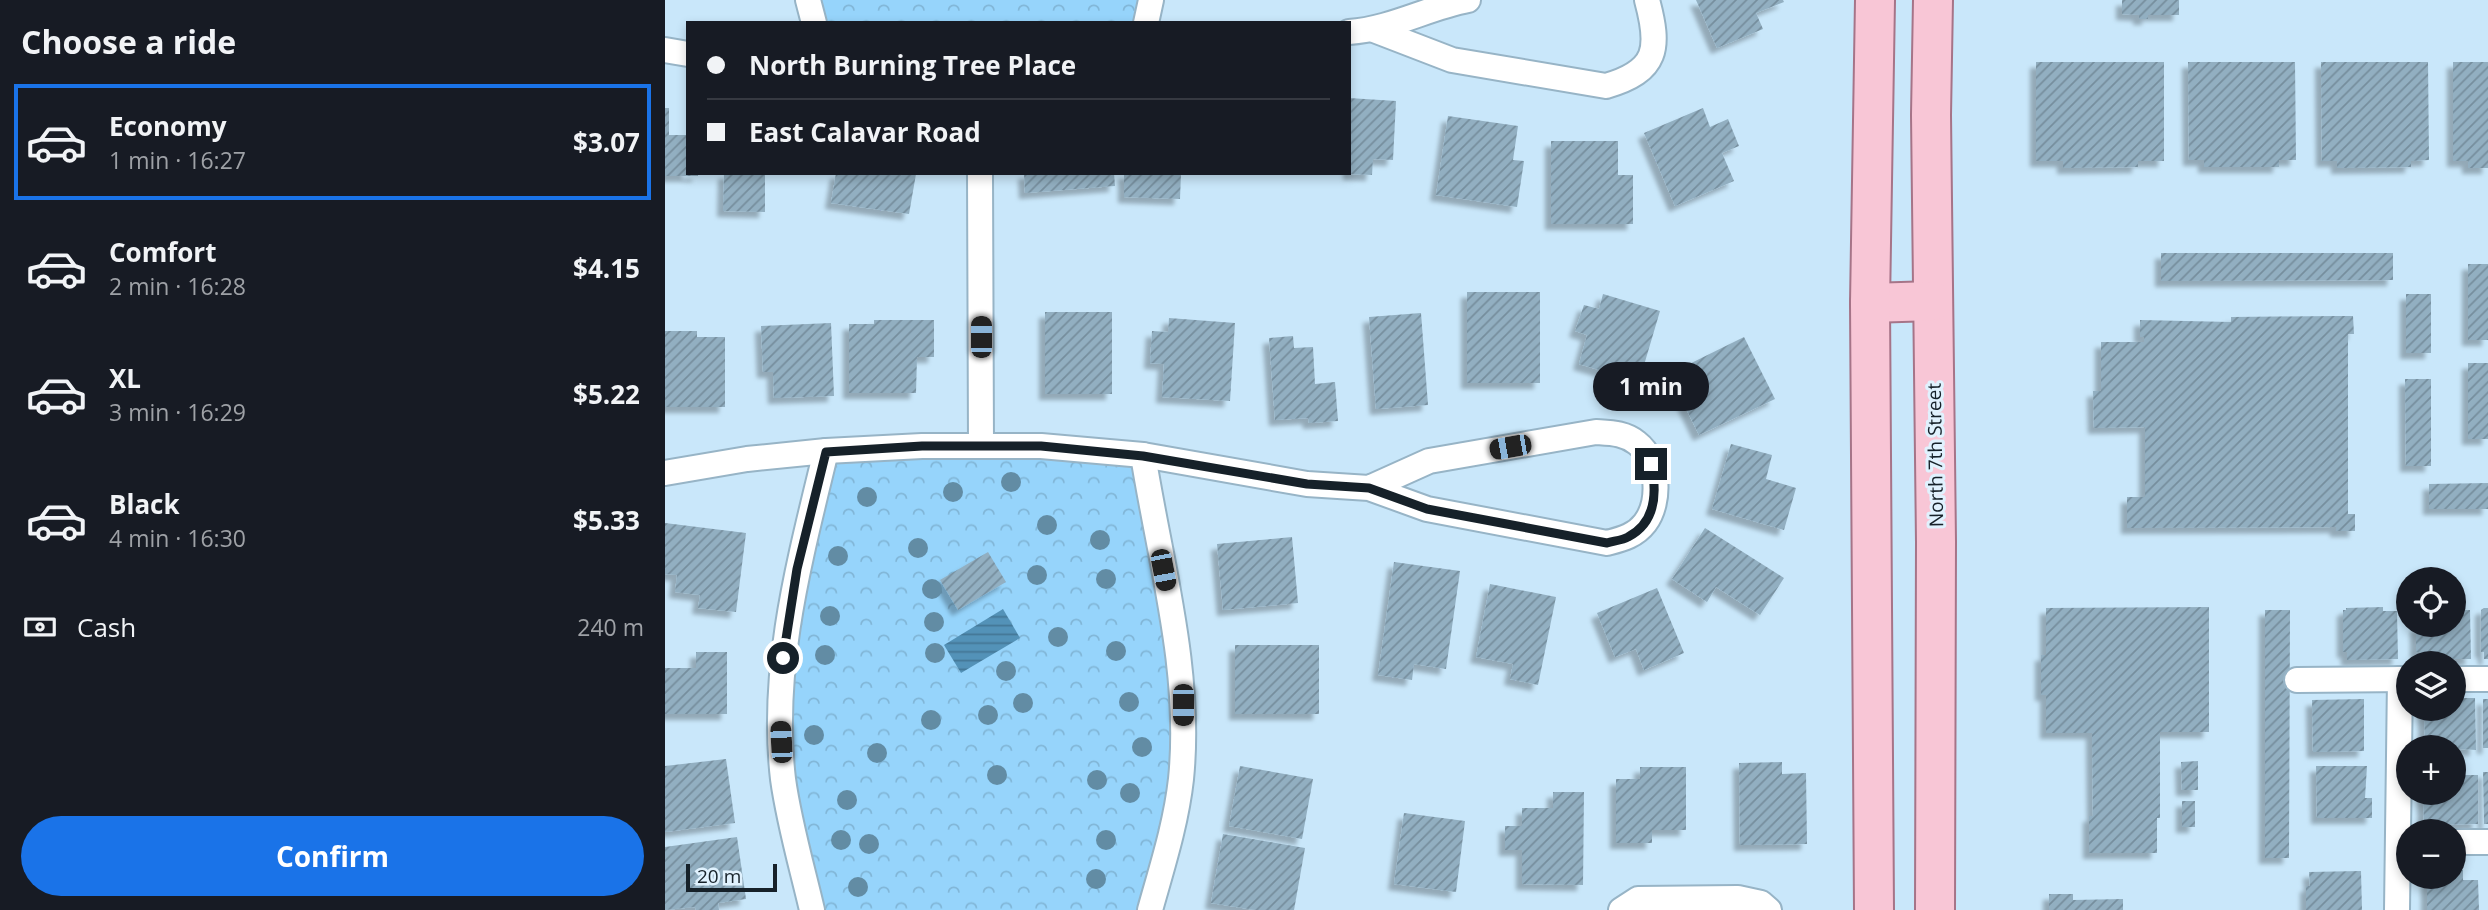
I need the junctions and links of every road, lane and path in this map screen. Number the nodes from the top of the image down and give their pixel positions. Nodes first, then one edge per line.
1 (808, 0) edge
2 (1151, 0) edge
3 (1468, 0) edge
4 (1647, 0) edge
5 (1875, 0) edge
6 (1933, 0) edge
7 (813, 21) edge
8 (1146, 21) edge
9 (1374, 30) junction
10 (1351, 32) edge
11 (665, 50) edge
12 (686, 54) edge
13 (980, 175) edge
14 (1933, 301) junction
15 (1870, 303) junction
16 (981, 446) junction
17 (826, 452) junction
18 (1143, 456) junction
19 (665, 473) edge
20 (1369, 488) junction
21 (2466, 679) edge
22 (2488, 679) edge
23 (2297, 680) dead end
24 (2396, 680) edge
25 (2404, 721) edge
26 (2403, 819) edge
27 (2466, 842) edge
28 (2488, 842) edge
29 (2399, 889) edge
30 (812, 910) edge
31 (1150, 910) edge
32 (1621, 910) edge
33 (1769, 910) edge
34 (1874, 910) edge
35 (1935, 910) edge
36 (2397, 910) edge

1 - 7 street
2 - 8 street
3 - 9 street
4 - 9 street
5 - 15 main road
6 - 14 main road, North 7th Street
9 - 10 street
11 - 12 street
13 - 16 street
14 - 15 main road
14 - 35 main road, North 7th Street
15 - 34 main road
16 - 17 street
16 - 18 street
17 - 19 street
17 - 30 street
18 - 20 street
18 - 31 street
20 - 20 street
21 - 22 street
23 - 24 street
25 - 26 street
27 - 28 street
29 - 36 street
32 - 33 street

